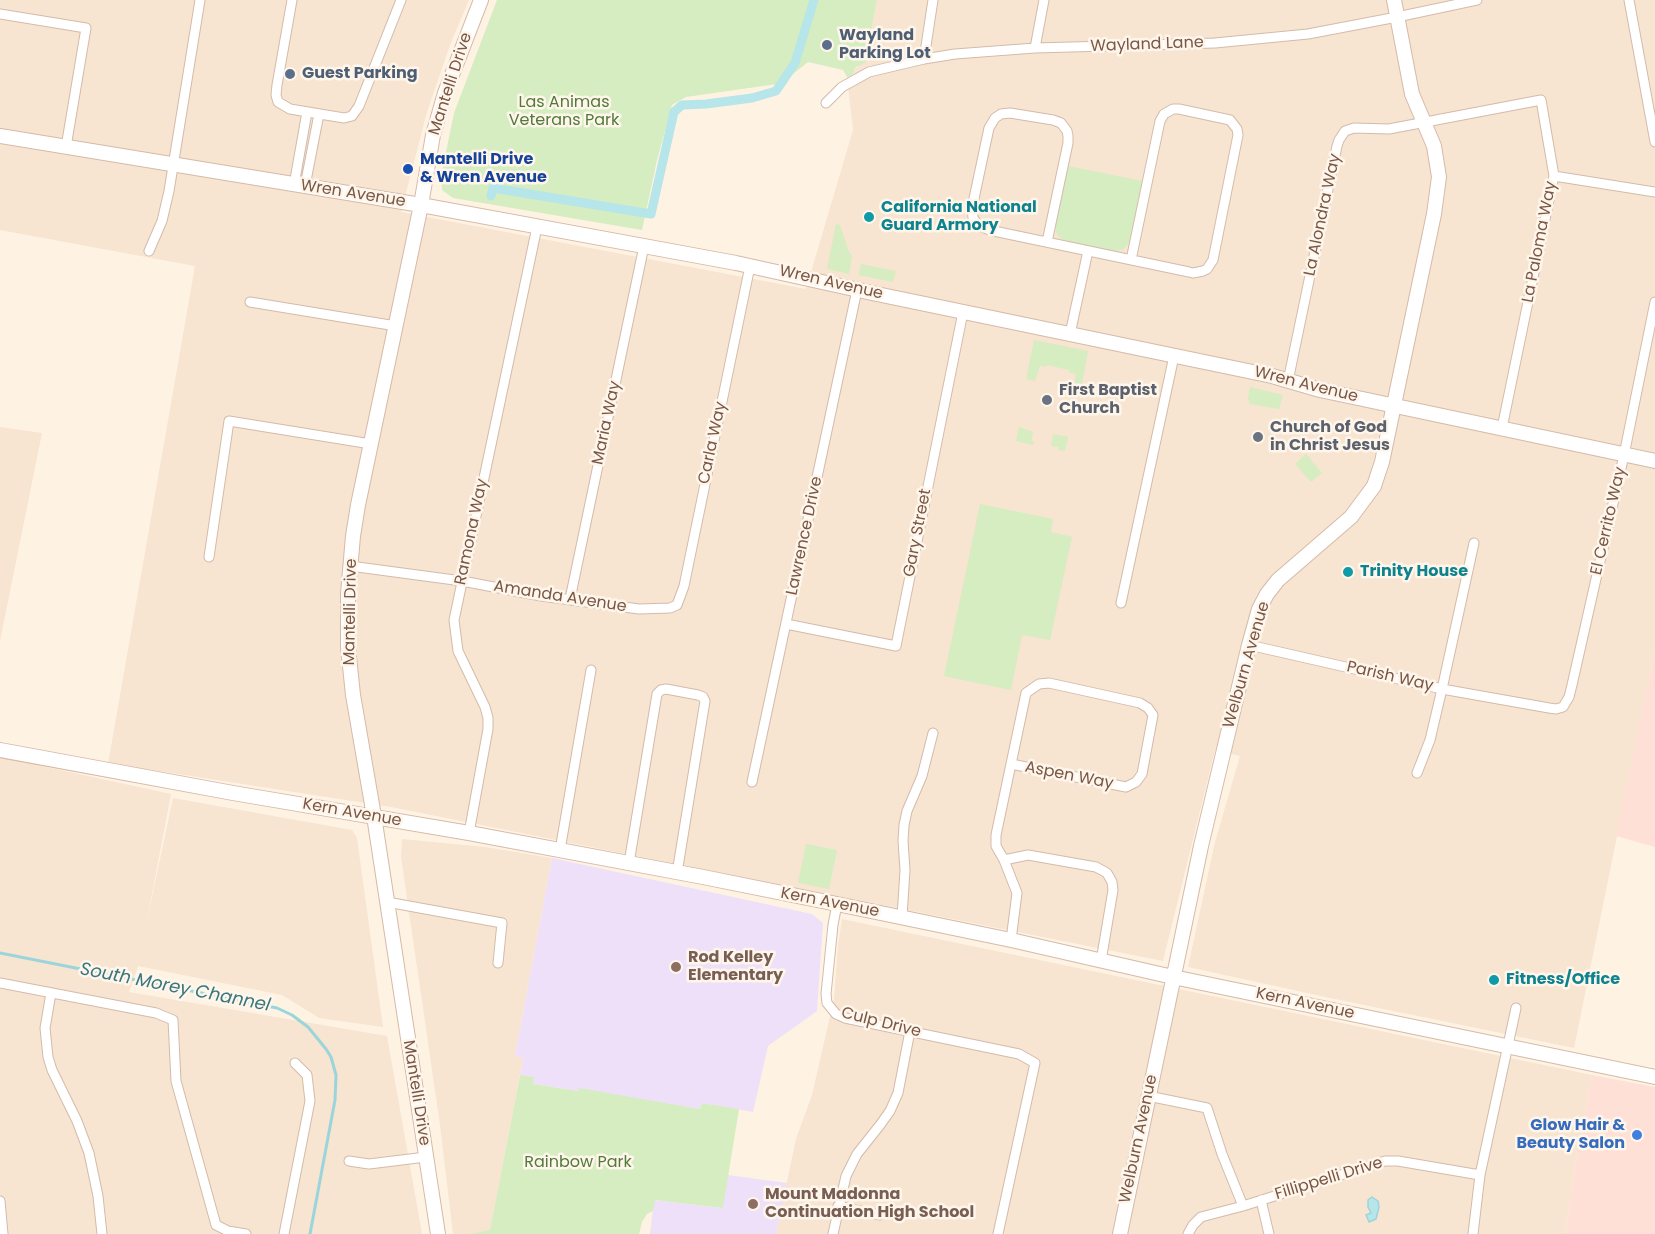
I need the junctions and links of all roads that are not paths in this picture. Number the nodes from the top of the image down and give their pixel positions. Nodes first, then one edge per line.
1 (200, 0) edge
2 (291, 0) edge
3 (400, 0) edge
4 (481, 0) edge
5 (933, 0) edge
6 (1044, 0) edge
7 (1394, 0) edge
8 (1477, 0) edge
9 (1629, 0) edge
10 (0, 14) edge
11 (1396, 17) junction
12 (1035, 48) junction
13 (924, 59) junction
14 (1655, 80) edge
15 (1644, 81) junction
16 (826, 103) dead end
17 (307, 112) junction
18 (319, 114) junction
19 (1425, 123) junction
20 (0, 136) edge
21 (1655, 142) edge
22 (66, 147) junction
23 (173, 165) junction
24 (1554, 176) junction
25 (299, 186) junction
26 (1655, 192) edge
27 (421, 205) junction
28 (537, 227) junction
29 (1047, 242) junction
30 (644, 246) junction
31 (149, 251) dead end
32 (1088, 251) junction
33 (1131, 260) junction
34 (750, 266) junction
35 (857, 290) junction
36 (250, 302) dead end
37 (1655, 302) edge
38 (963, 312) junction
39 (396, 326) junction
40 (1070, 334) junction
41 (1174, 356) junction
42 (1288, 381) junction
43 (1394, 406) junction
44 (1502, 429) junction
45 (371, 444) junction
46 (1624, 455) junction
47 (1655, 461) edge
48 (1474, 543) dead end
49 (209, 558) dead end
50 (350, 566) junction
51 (462, 581) junction
52 (570, 599) junction
53 (1121, 603) dead end
54 (663, 608) joint
55 (786, 624) junction
56 (1249, 645) junction
57 (591, 670) dead end
58 (1442, 689) junction
59 (1532, 705) joint
60 (933, 733) dead end
61 (0, 750) edge
62 (1011, 764) junction
63 (1418, 773) dead end
64 (752, 782) dead end
65 (374, 816) junction
66 (468, 833) junction
67 (560, 850) junction
68 (1004, 860) junction
69 (629, 863) junction
70 (677, 873) junction
71 (387, 902) junction
72 (837, 904) junction
73 (902, 917) junction
74 (1011, 940) junction
75 (1101, 961) junction
76 (498, 963) dead end
77 (1173, 977) junction
78 (0, 983) edge
79 (51, 993) junction
80 (1516, 1008) dead end
81 (910, 1031) junction
82 (1508, 1046) junction
83 (295, 1063) dead end
84 (1655, 1077) edge
85 (1148, 1096) junction
86 (426, 1157) junction
87 (349, 1161) dead end
88 (1480, 1175) junction
89 (1261, 1200) junction
90 (0, 1201) edge
91 (838, 1206) junction
92 (1243, 1206) junction
93 (879, 1215) dead end
94 (3, 1234) edge
95 (102, 1234) edge
96 (246, 1234) edge
97 (284, 1234) edge
98 (438, 1234) edge
99 (832, 1234) edge
100 (998, 1234) edge
101 (1120, 1234) edge
102 (1188, 1234) edge
103 (1269, 1234) edge
104 (1473, 1234) edge

1 - 23 street
2 - 17 street
3 - 18 street
4 - 27 street, Mantelli Drive
5 - 13 street
6 - 12 street
7 - 11 street, Welburn Avenue
8 - 11 street, Wayland Lane
9 - 15 street
10 - 22 street
11 - 12 street, Wayland Lane
11 - 19 street, Welburn Avenue
12 - 13 street, Wayland Lane
13 - 16 street, Wayland Lane
14 - 15 street
15 - 21 street
17 - 18 street
17 - 25 street
18 - 25 street
19 - 24 street, La Paloma Way
19 - 42 street, La Alondra Way
19 - 43 street, Welburn Avenue
20 - 22 street, Wren Avenue
22 - 23 street, Wren Avenue
23 - 25 street, Wren Avenue
23 - 31 street
24 - 26 street
24 - 44 street, La Paloma Way
25 - 27 street, Wren Avenue
27 - 28 street, Wren Avenue
27 - 39 street, Mantelli Drive
28 - 30 street, Wren Avenue
28 - 51 street, Ramona Way
29 - 29 street
29 - 32 street
30 - 34 street, Wren Avenue
30 - 52 street, Maria Way
32 - 33 street
32 - 40 street
33 - 33 street
34 - 35 street, Wren Avenue
34 - 54 street, Carla Way
35 - 38 street, Wren Avenue
35 - 55 street, Lawrence Drive
36 - 39 street
37 - 46 street, El Cerrito Way
38 - 40 street, Wren Avenue
38 - 55 street, Gary Street
39 - 45 street, Mantelli Drive
40 - 41 street, Wren Avenue
41 - 42 street, Wren Avenue
41 - 53 street
42 - 43 street, Wren Avenue
43 - 44 street, Wren Avenue
43 - 56 street, Welburn Avenue
44 - 46 street, Wren Avenue
45 - 49 street
45 - 50 street, Mantelli Drive
46 - 47 street, Wren Avenue
46 - 59 street, El Cerrito Way
48 - 58 street
50 - 51 street, Amanda Avenue
50 - 65 street, Mantelli Drive
51 - 52 street, Amanda Avenue
51 - 66 street, Ramona Way
52 - 54 street, Amanda Avenue
55 - 64 street, Lawrence Drive
56 - 58 street, Parish Way
56 - 77 street, Welburn Avenue
57 - 67 street
58 - 59 street, Parish Way
58 - 63 street
60 - 73 street
61 - 65 street, Kern Avenue
62 - 62 street, Aspen Way
62 - 68 street
65 - 66 street, Kern Avenue
65 - 71 street, Mantelli Drive
66 - 67 street, Kern Avenue
67 - 69 street, Kern Avenue
68 - 74 street
68 - 75 street
69 - 70 street, Kern Avenue
69 - 70 street
70 - 72 street, Kern Avenue
71 - 76 street
71 - 86 street, Mantelli Drive
72 - 73 street, Kern Avenue
72 - 81 street, Culp Drive
73 - 74 street, Kern Avenue
74 - 75 street, Kern Avenue
75 - 77 street, Kern Avenue
77 - 82 street, Kern Avenue
77 - 85 street, Welburn Avenue
78 - 79 street
79 - 95 street
79 - 96 street
80 - 82 street
81 - 91 street
81 - 100 street, Culp Drive
82 - 84 street, Kern Avenue
82 - 88 street
83 - 97 street
85 - 92 street
85 - 101 street, Welburn Avenue
86 - 87 street
86 - 98 street, Mantelli Drive
88 - 89 street, Fillippelli Drive
88 - 104 street
89 - 92 street, Fillippelli Drive
89 - 103 street
90 - 94 street
91 - 93 street
91 - 99 street
92 - 102 street, Fillippelli Drive

